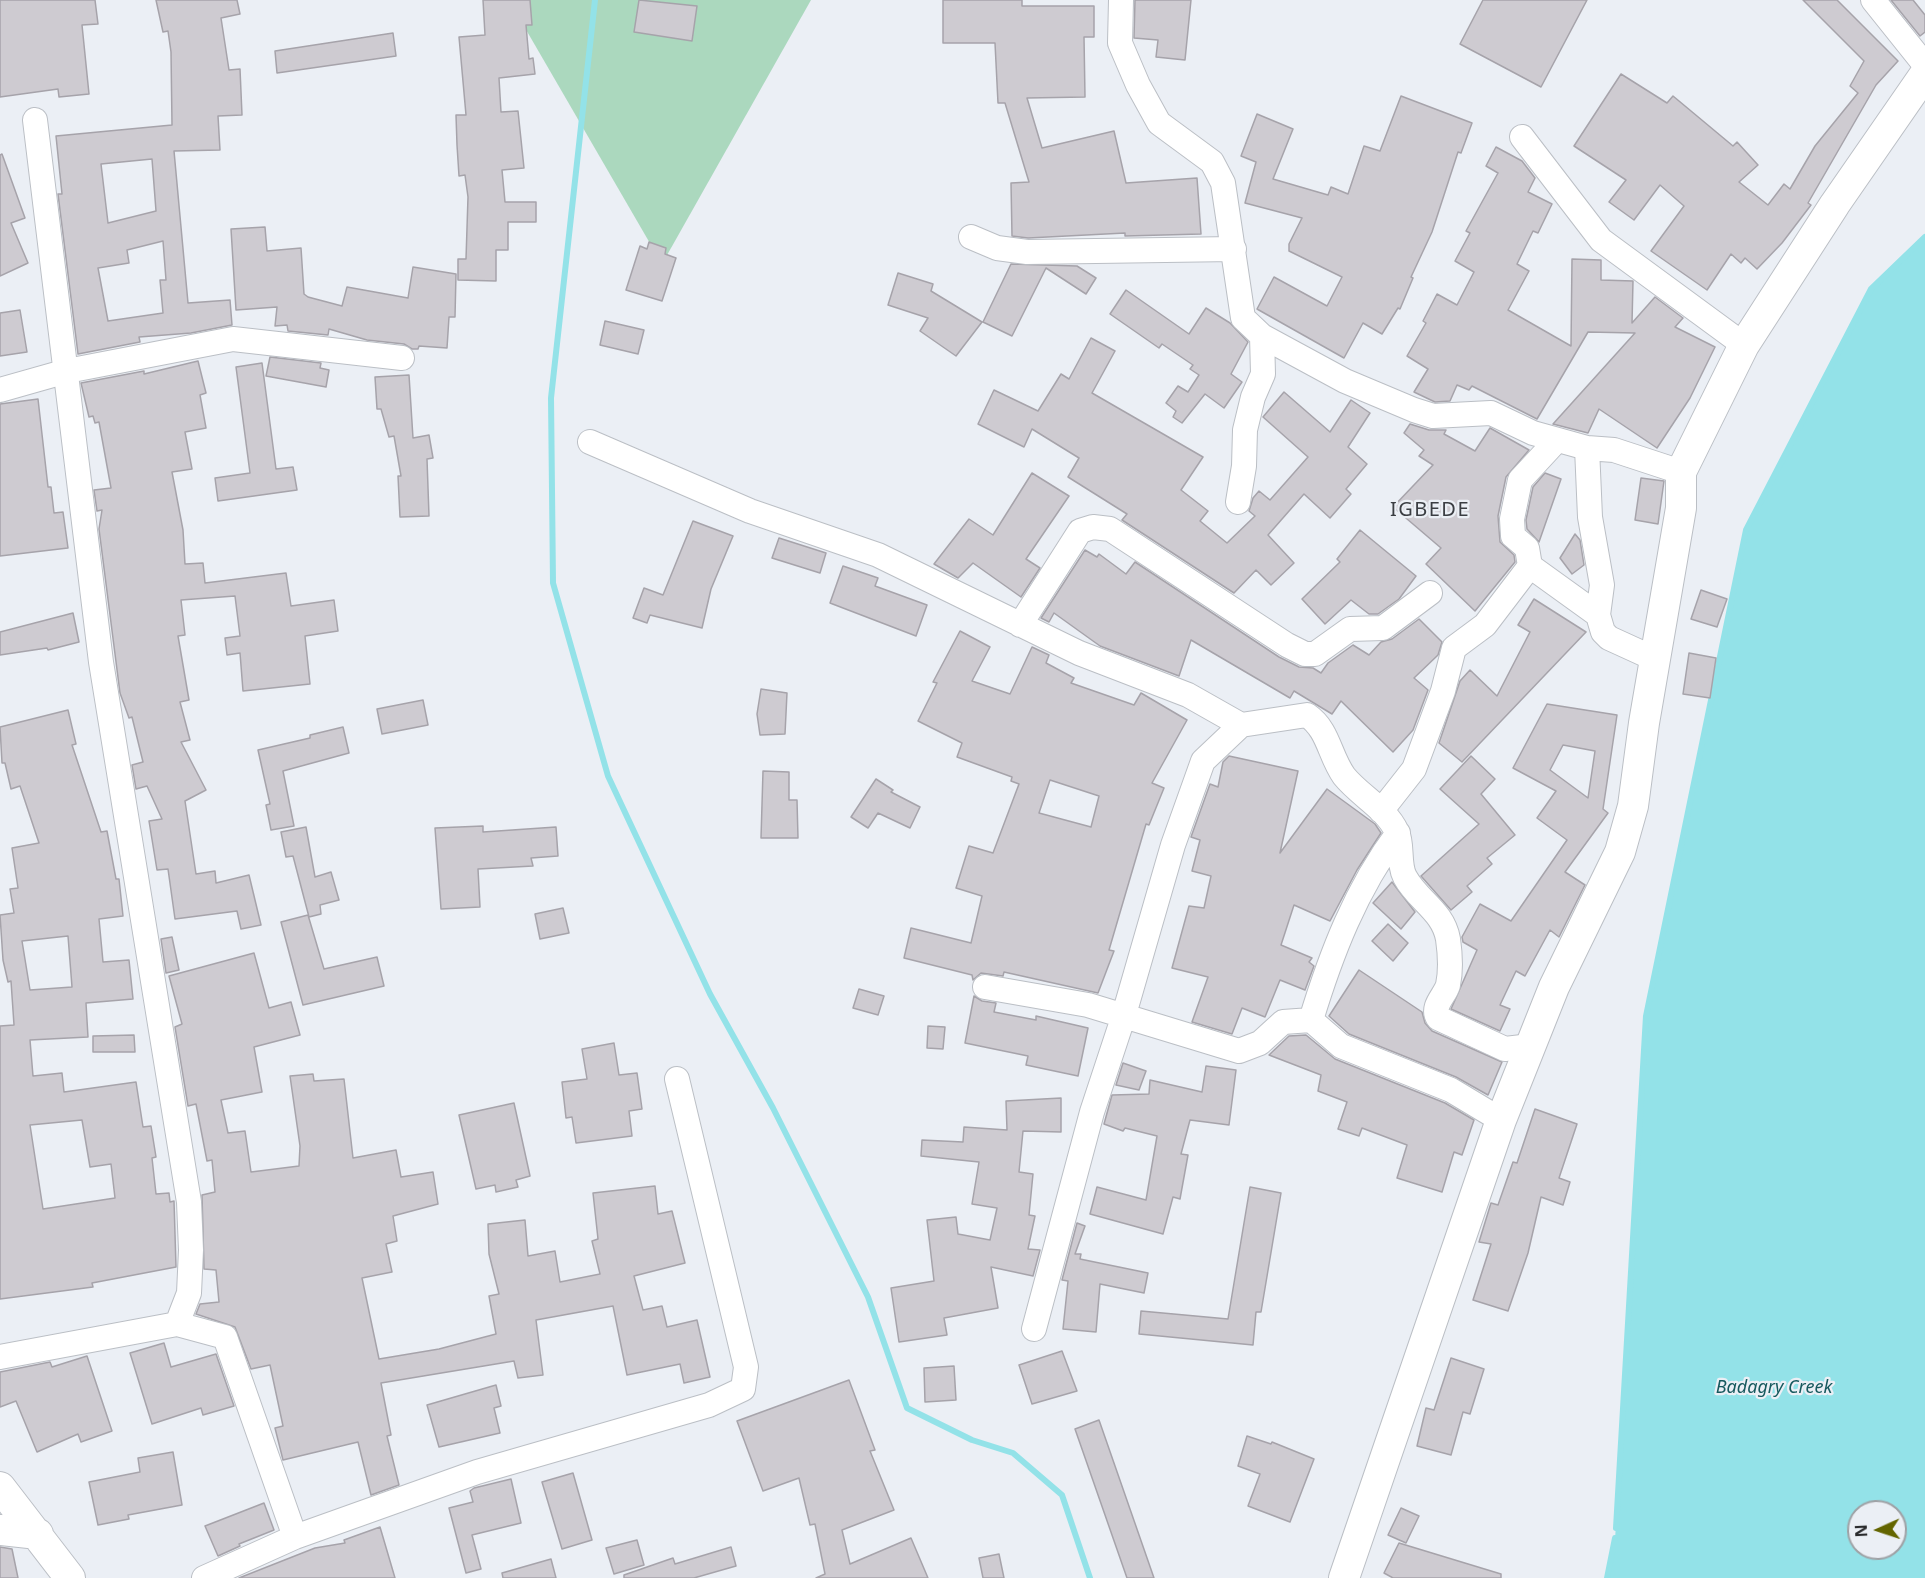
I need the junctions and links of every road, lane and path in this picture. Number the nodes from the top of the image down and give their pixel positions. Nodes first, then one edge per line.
1 (1121, 0) edge
2 (1873, 0) edge
3 (1925, 65) edge
4 (1925, 74) edge
5 (35, 120) dead end
6 (1522, 137) dead end
7 (971, 237) dead end
8 (1234, 249) junction
9 (1262, 336) junction
10 (1744, 345) junction
11 (402, 358) dead end
12 (67, 371) junction
13 (0, 390) edge
14 (1557, 440) junction
15 (590, 441) dead end
16 (1587, 448) junction
17 (1682, 472) junction
18 (1238, 502) dead end
19 (1530, 566) junction
20 (1430, 593) dead end
21 (1598, 615) junction
22 (1020, 624) junction
23 (1655, 659) junction
24 (1241, 725) junction
25 (1381, 810) junction
26 (1398, 833) junction
27 (985, 987) dead end
28 (1123, 1018) junction
29 (1311, 1020) junction
30 (1531, 1046) junction
31 (677, 1079) dead end
32 (1501, 1120) junction
33 (177, 1324) junction
34 (1034, 1329) dead end
35 (0, 1357) edge
36 (0, 1487) edge
37 (0, 1530) edge
38 (38, 1534) junction
39 (295, 1537) junction
40 (70, 1578) edge
41 (204, 1578) edge
42 (1344, 1578) edge

1 - 8 street
2 - 3 street
4 - 10 street
5 - 12 street
6 - 10 street
7 - 8 street
8 - 9 street
9 - 14 street
9 - 18 street
10 - 17 street
11 - 12 street
12 - 13 street
12 - 33 street
14 - 16 street
14 - 19 street
15 - 22 street
16 - 17 street
16 - 21 street
17 - 23 street
19 - 21 street
19 - 25 street
20 - 22 street
21 - 23 street
22 - 24 street
23 - 30 street
24 - 25 street
24 - 28 street
25 - 26 street
26 - 29 street
26 - 30 street
27 - 28 street
28 - 29 street
28 - 34 street
29 - 32 street
30 - 32 street
31 - 39 street
32 - 42 street
33 - 35 street
33 - 39 street
36 - 38 street
37 - 38 street
38 - 40 street
39 - 41 street

